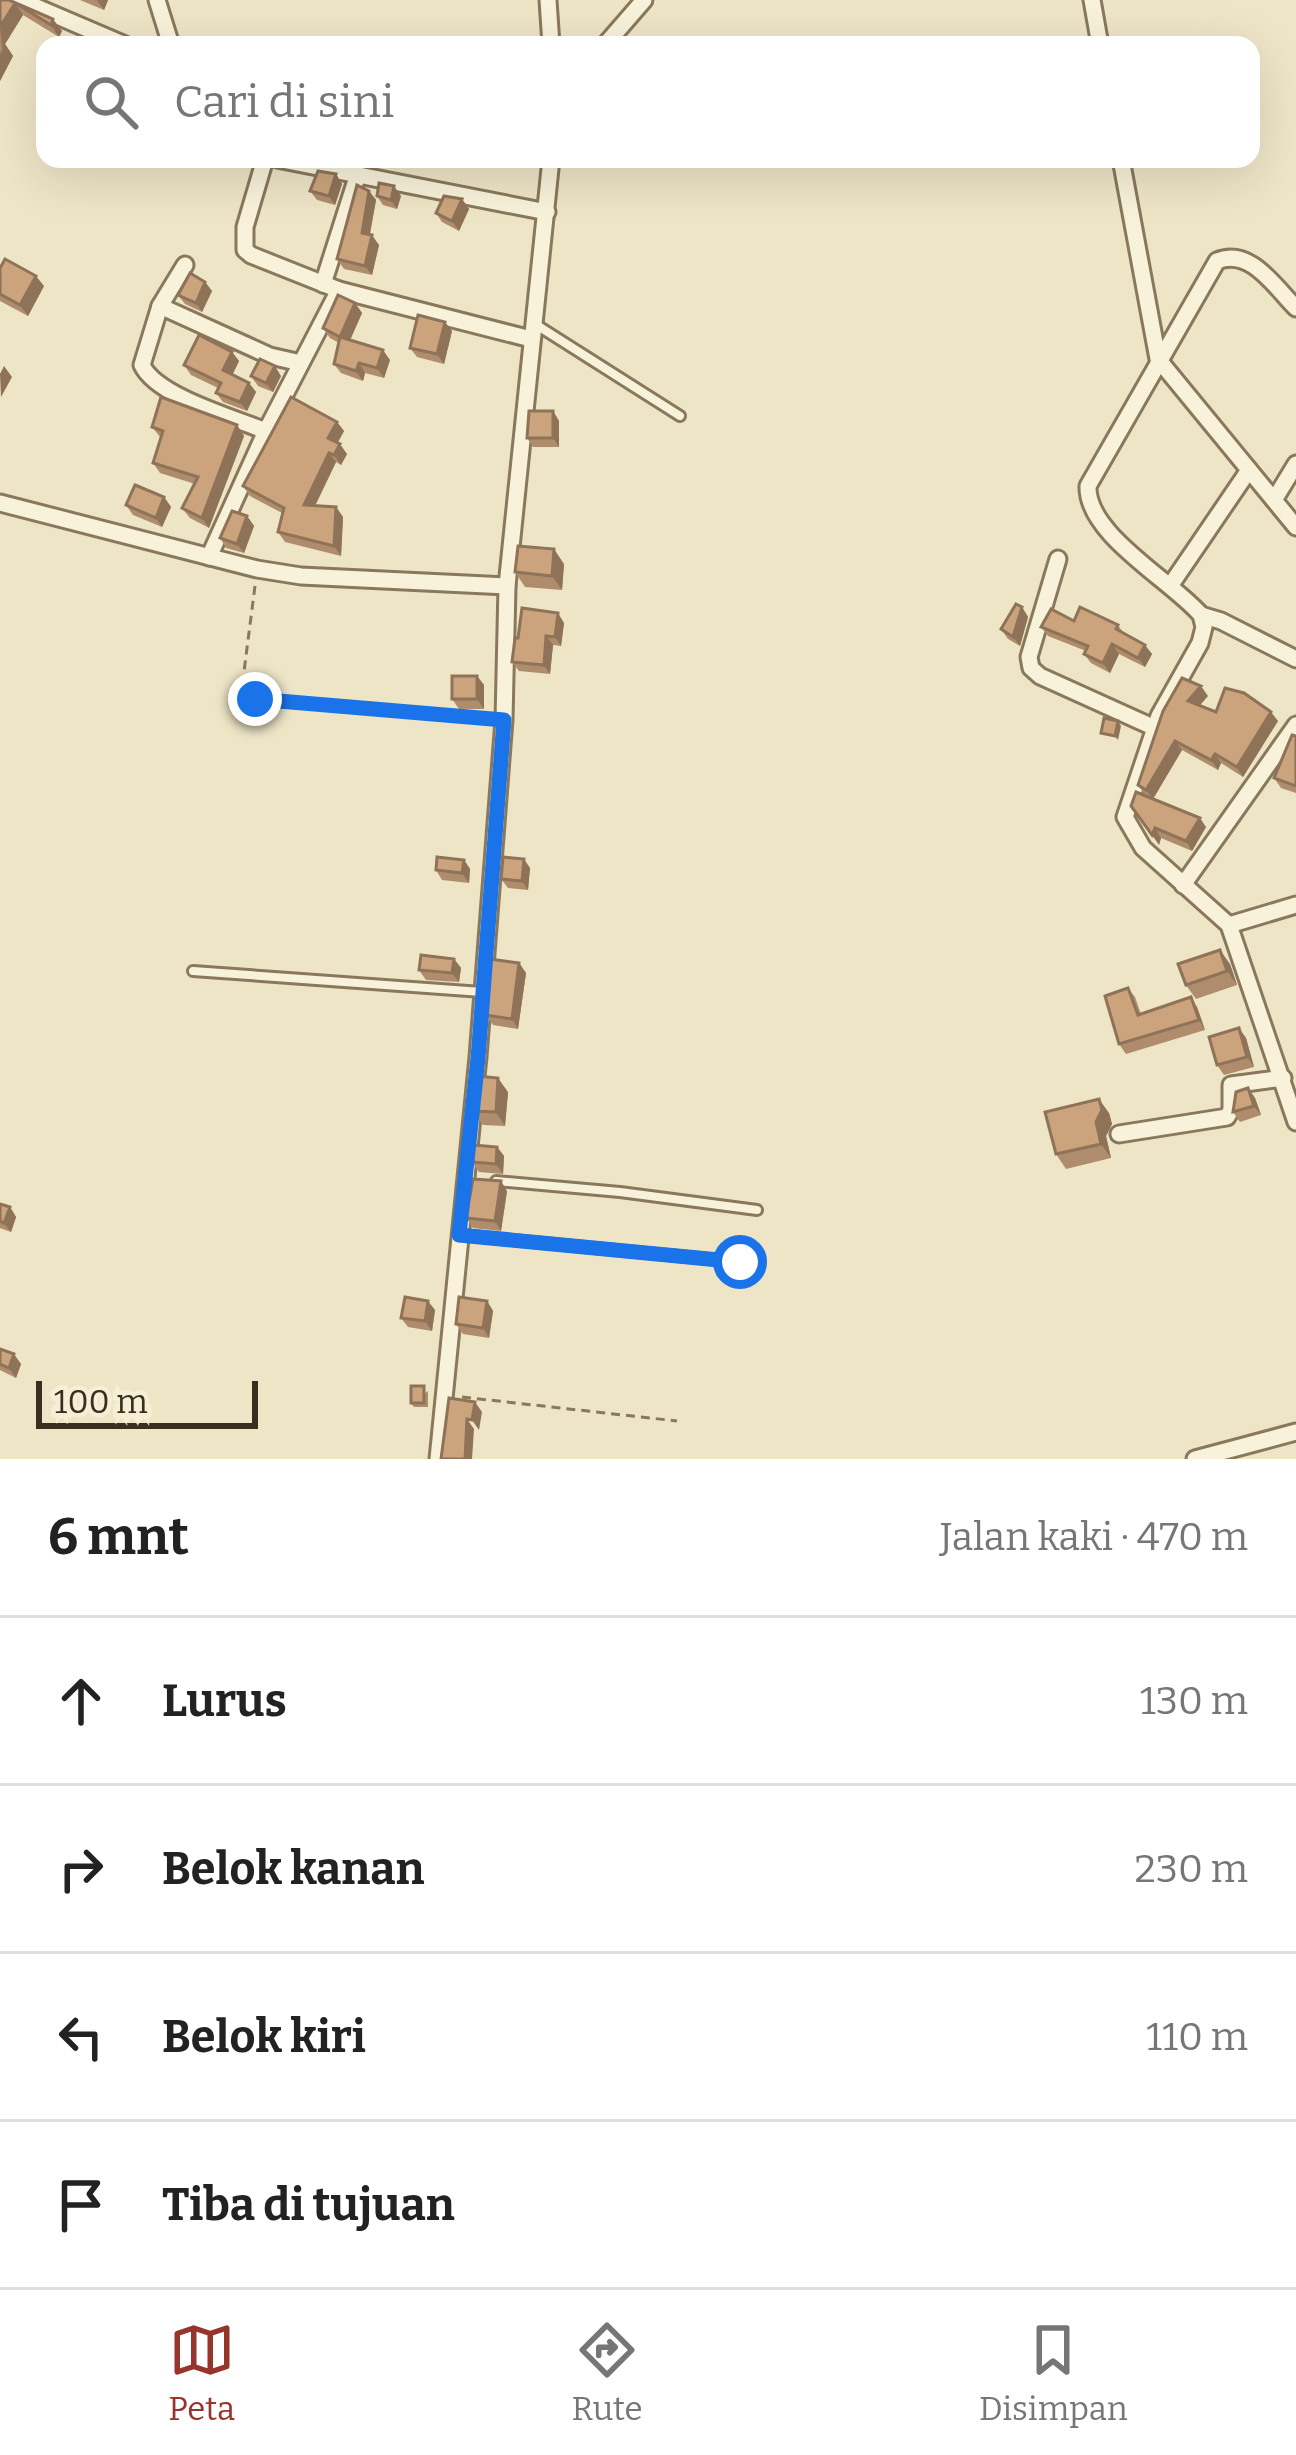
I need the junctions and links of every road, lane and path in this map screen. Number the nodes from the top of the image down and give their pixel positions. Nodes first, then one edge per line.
1 (20, 0) edge
2 (157, 0) edge
3 (548, 0) edge
4 (644, 0) edge
5 (1092, 0) edge
6 (104, 36) edge
7 (168, 36) edge
8 (550, 36) edge
9 (612, 36) edge
10 (1098, 36) edge
11 (262, 168) edge
12 (326, 168) edge
13 (550, 168) edge
14 (1123, 168) edge
15 (358, 174) junction
16 (547, 212) junction
17 (185, 265) dead end
18 (331, 287) junction
19 (160, 306) junction
20 (1296, 308) edge
21 (532, 331) junction
22 (1158, 359) junction
23 (301, 363) junction
24 (680, 416) dead end
25 (266, 430) junction
26 (1296, 464) edge
27 (1249, 470) junction
28 (1274, 500) junction
29 (0, 503) edge
30 (1296, 527) edge
31 (208, 557) junction
32 (1058, 559) dead end
33 (257, 569) junction
34 (507, 586) junction
35 (1170, 586) junction
36 (1201, 616) junction
37 (1296, 659) edge
38 (504, 720) junction
39 (1296, 725) edge
40 (1155, 728) junction
41 (1183, 885) junction
42 (1296, 905) edge
43 (1229, 925) junction
44 (193, 970) dead end
45 (482, 992) junction
46 (1283, 1078) junction
47 (1296, 1122) edge
48 (1119, 1134) dead end
49 (465, 1179) junction
50 (757, 1210) dead end
51 (459, 1235) junction
52 (740, 1262) dead end
53 (442, 1395) junction
54 (677, 1421) dead end
55 (1296, 1432) edge
56 (437, 1459) edge
57 (1195, 1459) edge

1 - 6 street
2 - 7 street
3 - 8 street
4 - 9 street
5 - 10 street
11 - 18 street
12 - 15 street
13 - 16 street
14 - 22 street
15 - 16 street
15 - 18 street
16 - 21 street
17 - 19 street
18 - 21 street
18 - 23 street
19 - 23 street
19 - 25 street
20 - 22 street
21 - 24 lane
21 - 34 street
22 - 27 street
22 - 35 street
23 - 25 street
25 - 31 street
26 - 28 street
27 - 28 street
27 - 35 street
28 - 30 street
29 - 31 street
31 - 33 street
32 - 40 street
33 - 34 street
33 - 38 path
34 - 38 street
35 - 36 street
36 - 37 street
36 - 40 street
38 - 45 street
39 - 41 street
40 - 41 street
41 - 43 street
42 - 43 street
43 - 46 street
44 - 45 lane
45 - 49 street
46 - 47 street
46 - 48 street
49 - 50 lane
49 - 51 street
51 - 52 lane
51 - 53 street
53 - 54 path
53 - 56 street
55 - 57 street

